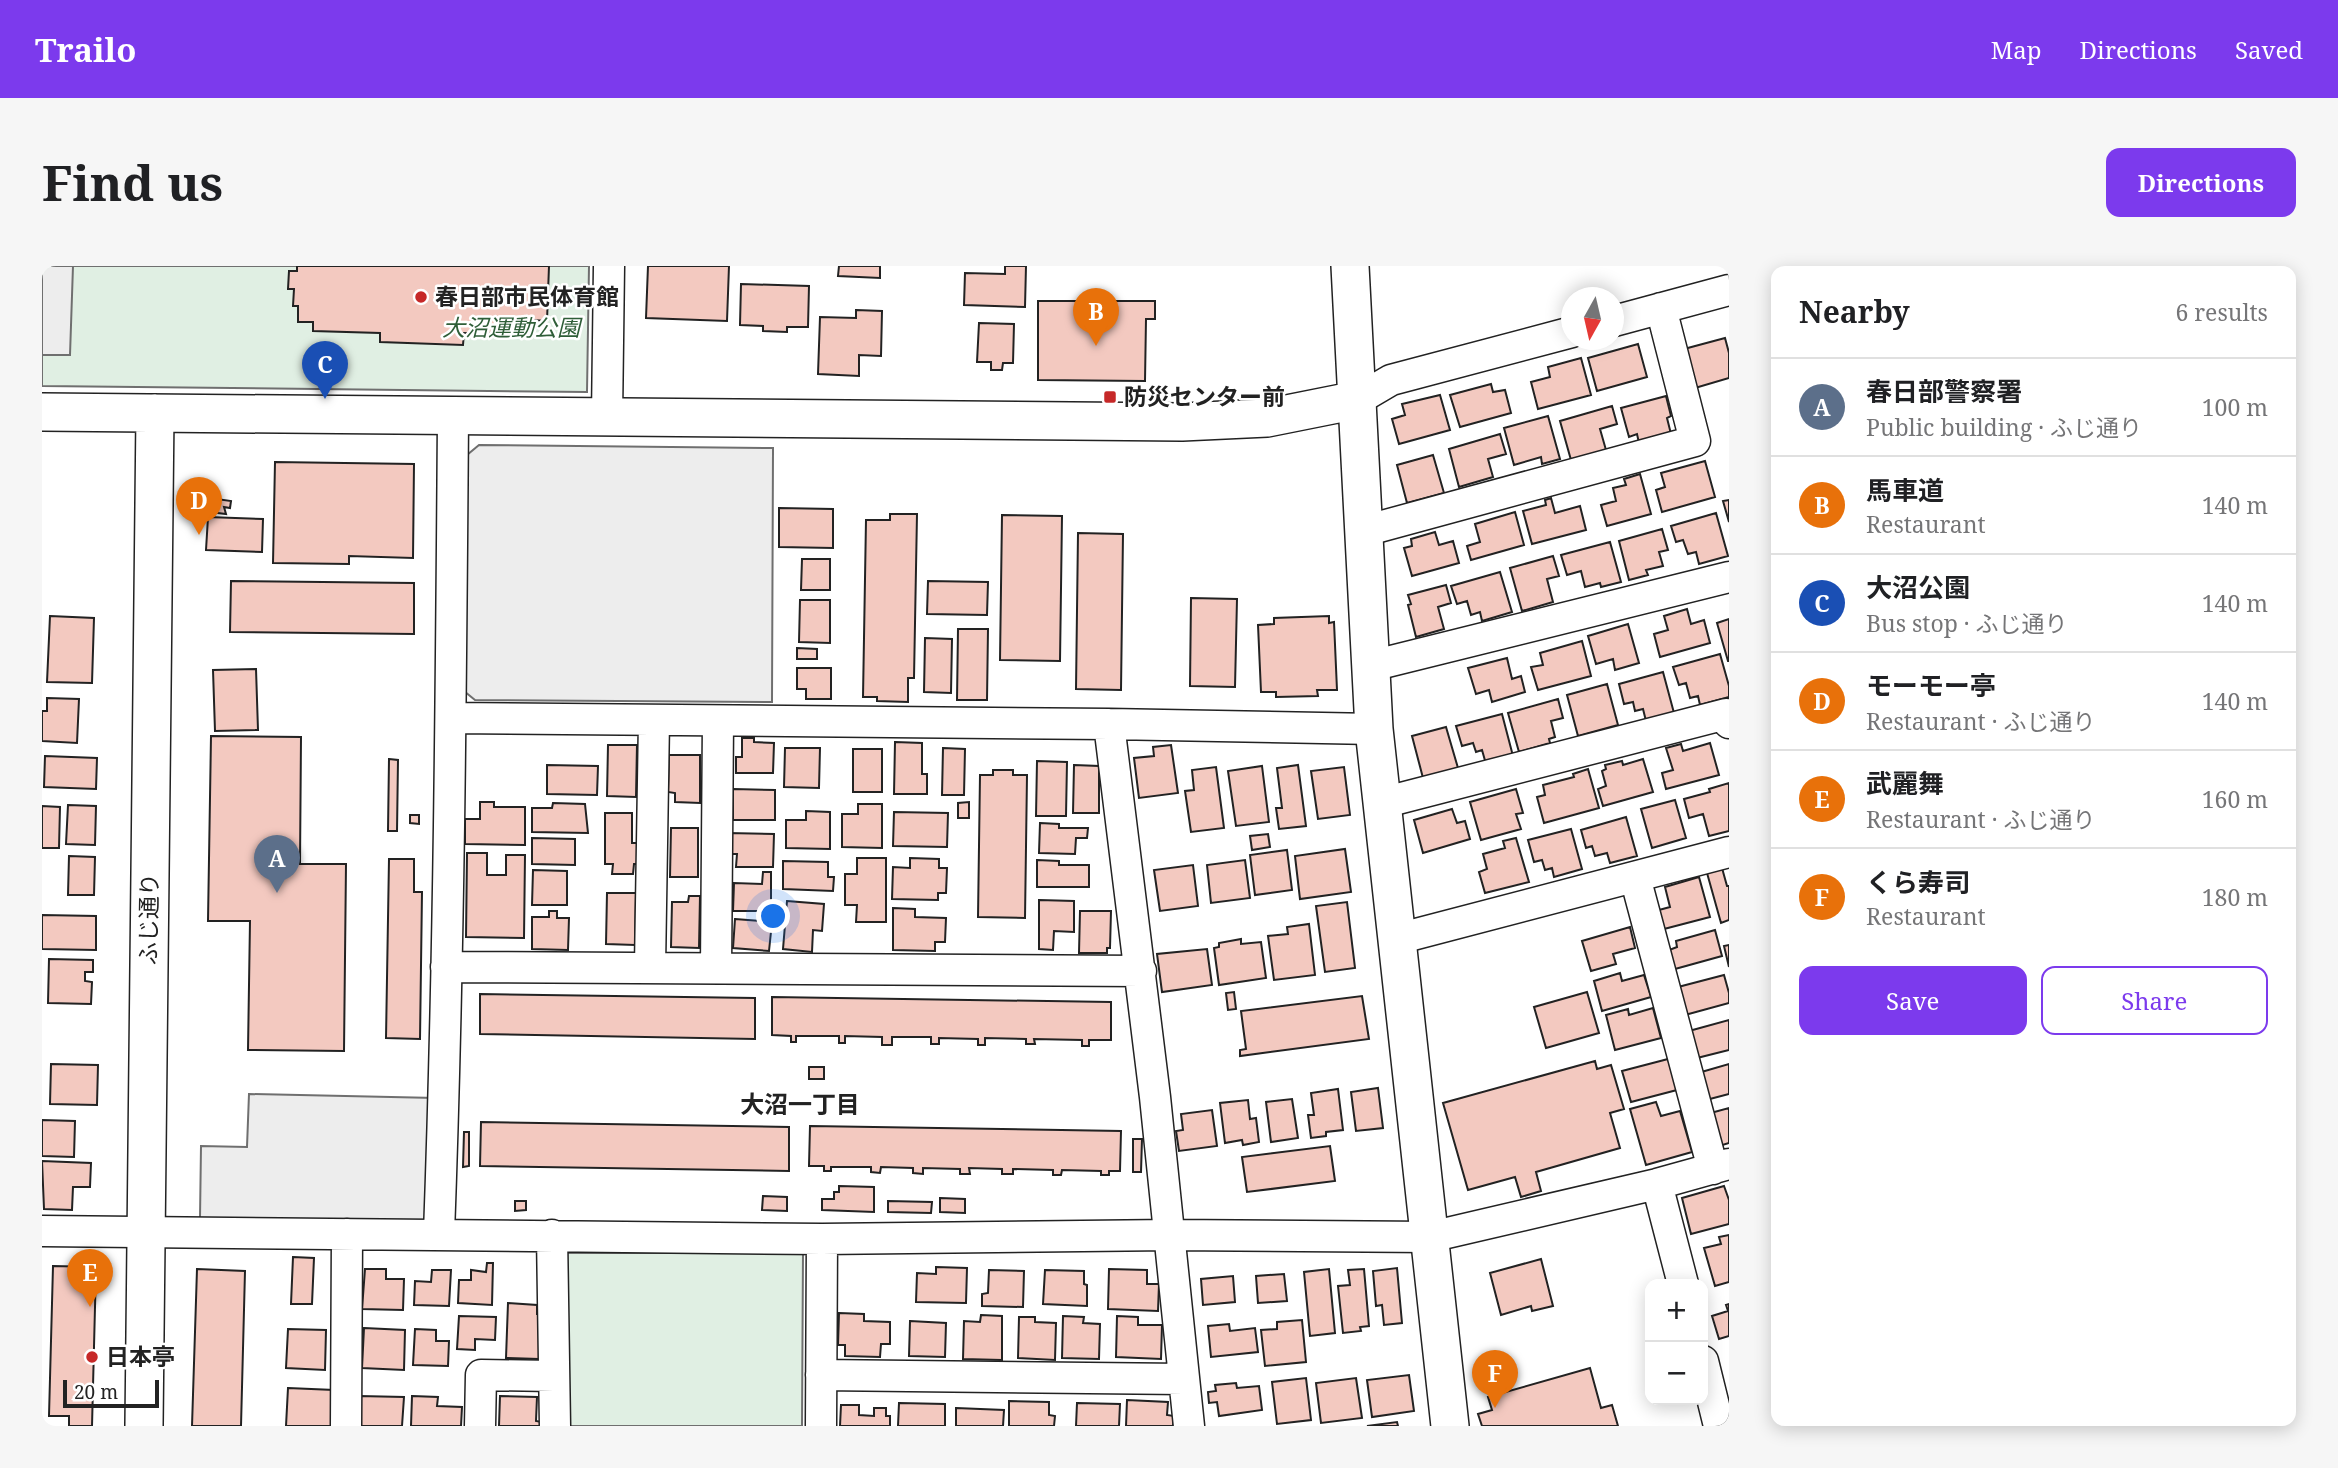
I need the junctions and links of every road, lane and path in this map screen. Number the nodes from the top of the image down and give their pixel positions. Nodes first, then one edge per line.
1 (609, 266) edge
2 (1350, 266) edge
3 (1729, 290) edge
4 (1661, 308) junction
5 (1624, 318) edge
6 (1561, 335) edge
7 (1357, 400) junction
8 (42, 412) edge
9 (155, 413) junction
10 (453, 416) junction
11 (607, 417) junction
12 (1364, 531) junction
13 (1729, 577) edge
14 (1371, 666) junction
15 (451, 718) junction
16 (654, 720) junction
17 (718, 721) junction
18 (1729, 723) edge
19 (1109, 724) junction
20 (1374, 729) junction
21 (1382, 803) junction
22 (1729, 852) edge
23 (1635, 877) junction
24 (1397, 939) junction
25 (446, 967) junction
26 (650, 967) junction
27 (716, 968) junction
28 (1141, 971) junction
29 (1721, 1167) edge
30 (1657, 1184) junction
31 (42, 1231) edge
32 (146, 1233) junction
33 (347, 1234) junction
34 (439, 1234) junction
35 (552, 1235) junction
36 (1170, 1235) junction
37 (1430, 1237) junction
38 (822, 1239) junction
39 (1682, 1279) edge
40 (821, 1375) junction
41 (554, 1376) junction
42 (1184, 1379) junction
43 (1708, 1382) edge
44 (144, 1426) edge
45 (346, 1426) edge
46 (480, 1426) edge
47 (555, 1426) edge
48 (821, 1426) edge
49 (1189, 1426) edge
50 (1450, 1426) edge
51 (1719, 1426) edge

1 - 11 street
2 - 7 street
3 - 4 street
4 - 5 street
4 - 12 street
6 - 7 street
7 - 11 street
7 - 12 street
8 - 9 street
9 - 10 street
9 - 32 street, ふじ通り
10 - 11 street
10 - 15 street
12 - 14 street
13 - 14 street
14 - 20 street
15 - 16 street
15 - 25 street
16 - 17 street
16 - 26 street
17 - 19 street
17 - 27 street
18 - 21 street
19 - 20 street
19 - 28 street
20 - 21 street
21 - 24 street
22 - 23 street
23 - 24 street
23 - 29 street
24 - 37 street
25 - 26 street
25 - 34 street
26 - 27 street
27 - 28 street
28 - 36 street
29 - 30 street
30 - 37 street
30 - 39 street
31 - 32 street
32 - 33 street
32 - 44 street, ふじ通り
33 - 34 street
33 - 45 street
34 - 35 street
35 - 38 street
35 - 41 street
36 - 37 street
36 - 38 street
36 - 42 street
37 - 50 street
38 - 40 street
40 - 42 street
40 - 48 street
41 - 46 street
41 - 47 street
42 - 49 street
43 - 51 street

